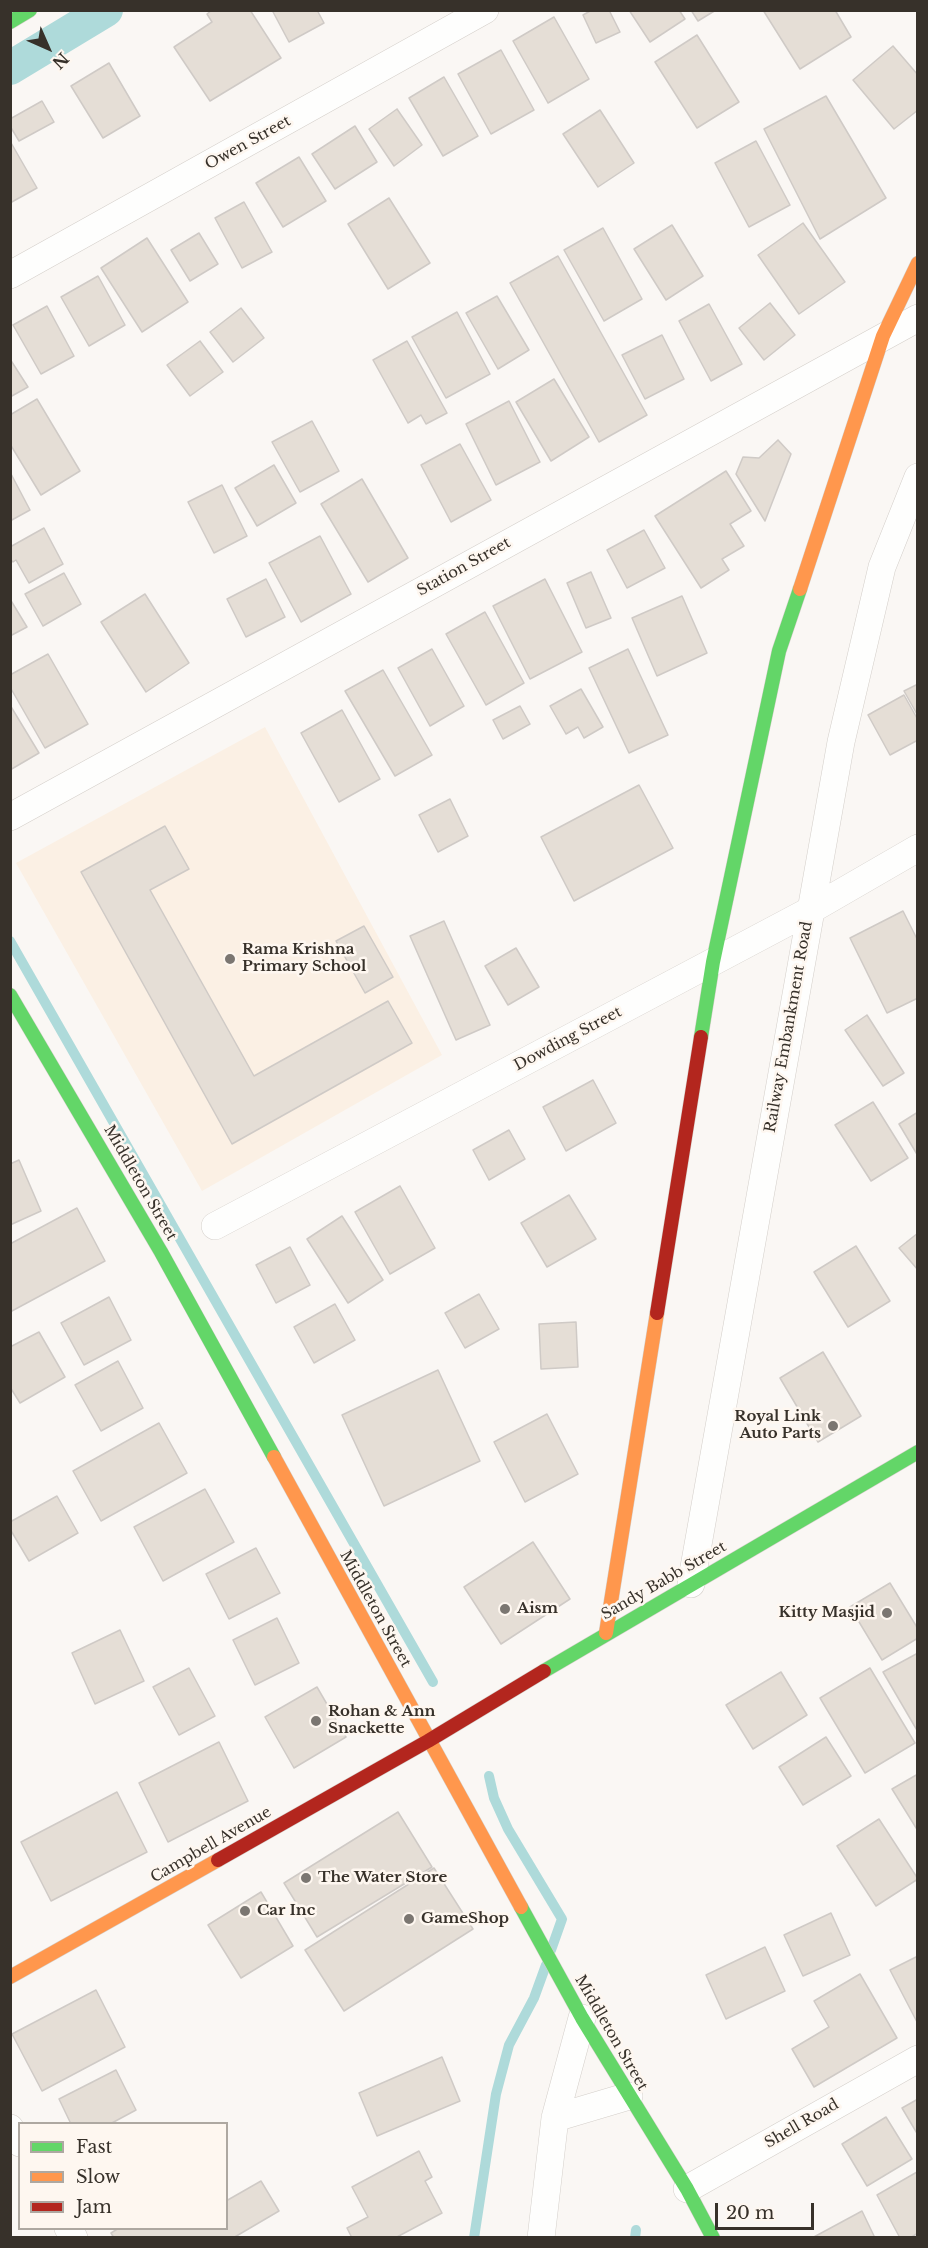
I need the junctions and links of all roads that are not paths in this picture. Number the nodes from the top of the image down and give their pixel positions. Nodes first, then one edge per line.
1 (30, 10) edge
2 (485, 10) edge
3 (10, 22) edge
4 (918, 263) edge
5 (10, 275) edge
6 (918, 318) edge
7 (883, 336) junction
8 (918, 477) edge
9 (10, 817) edge
10 (918, 848) edge
11 (809, 911) junction
12 (713, 962) junction
13 (10, 995) edge
14 (215, 1226) dead end
15 (918, 1452) edge
16 (691, 1584) junction
17 (606, 1633) junction
18 (428, 1741) junction
19 (10, 1977) edge
20 (582, 2018) junction
21 (918, 2059) edge
22 (629, 2096) junction
23 (555, 2118) junction
24 (10, 2128) edge
25 (18, 2141) edge
26 (687, 2189) junction
27 (541, 2238) edge
28 (713, 2238) edge

1 - 3 street
2 - 5 street, Owen Street
4 - 7 street
6 - 7 street, Station Street
7 - 9 street, Station Street
7 - 12 street
8 - 11 street, Railway Embankment Road
10 - 11 street, Dowding Street
11 - 12 street, Dowding Street
11 - 16 street, Railway Embankment Road
12 - 14 street, Dowding Street
12 - 17 street
13 - 18 street, Middleton Street
15 - 16 street, Sandy Babb Street
16 - 17 street, Sandy Babb Street
17 - 18 street, Sandy Babb Street
18 - 19 street, Campbell Avenue
18 - 20 street, Middleton Street
20 - 22 street, Middleton Street
20 - 23 street
21 - 26 street, Shell Road
22 - 23 street
22 - 26 street, Middleton Street
23 - 27 street
24 - 25 street
26 - 28 street, Middleton Street

